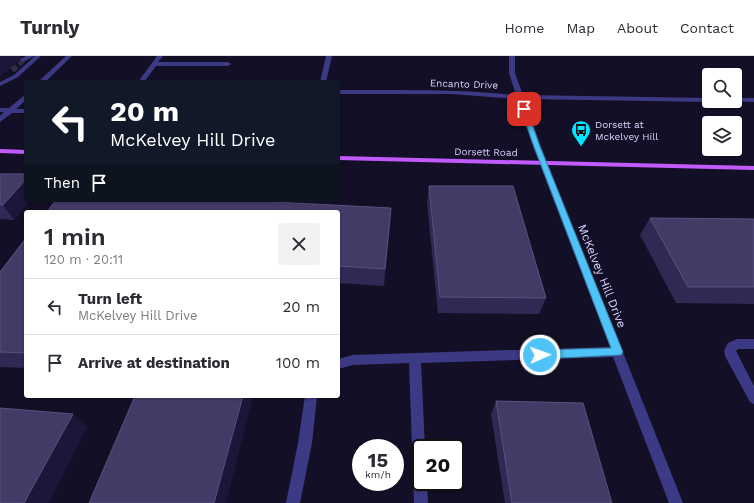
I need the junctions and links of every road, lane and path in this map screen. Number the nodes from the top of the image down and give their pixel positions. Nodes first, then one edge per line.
1 (31, 56) edge
2 (38, 56) edge
3 (69, 56) edge
4 (160, 56) edge
5 (329, 56) edge
6 (512, 56) edge
7 (24, 60) dead end
8 (154, 64) junction
9 (228, 64) dead end
10 (12, 70) tunnel mouth
11 (43, 80) edge
12 (142, 80) edge
13 (323, 80) edge
14 (1, 83) edge
15 (340, 92) edge
16 (520, 97) junction
17 (24, 98) edge
18 (702, 100) edge
19 (742, 100) edge
20 (754, 100) edge
21 (0, 110) edge
22 (10, 110) junction
23 (24, 111) edge
24 (0, 120) edge
25 (0, 151) edge
26 (24, 152) edge
27 (340, 158) edge
28 (544, 163) junction
29 (754, 168) edge
30 (754, 344) edge
31 (618, 352) junction
32 (415, 359) junction
33 (340, 363) edge
34 (311, 398) edge
35 (754, 398) edge
36 (293, 503) edge
37 (421, 503) edge
38 (676, 503) edge

1 - 7 street
2 - 14 street
3 - 11 street
4 - 8 street
5 - 13 street
6 - 16 street, McKelvey Hill Drive
8 - 9 street
8 - 12 street
10 - 14 street
15 - 16 street, Encanto Drive
16 - 18 street, Encanto Drive
16 - 28 street, McKelvey Hill Drive
17 - 22 street
19 - 20 street
21 - 22 street
22 - 23 street
22 - 24 street
25 - 26 main road
27 - 28 main road, Dorsett Road
28 - 29 main road, Dorsett Road
28 - 31 street, McKelvey Hill Drive
30 - 35 street
31 - 32 street
31 - 38 street, McKelvey Hill Drive
32 - 33 street
32 - 37 street
34 - 36 street

